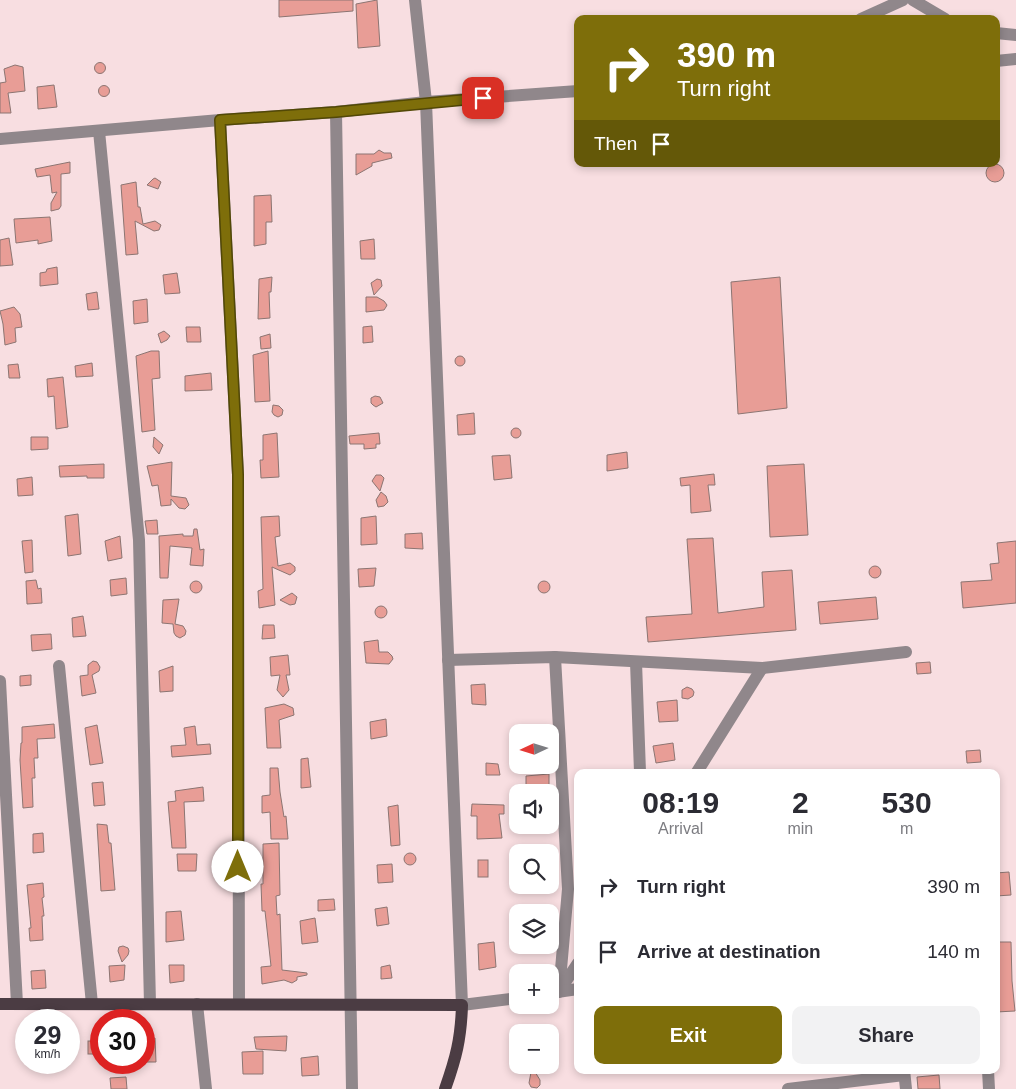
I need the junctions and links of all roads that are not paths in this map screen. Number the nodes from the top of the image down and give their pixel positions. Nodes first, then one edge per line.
1 (415, 0) edge
2 (903, 0) edge
3 (913, 0) edge
4 (870, 15) edge
5 (938, 15) edge
6 (1000, 33) edge
7 (1016, 35) edge
8 (1016, 59) edge
9 (1000, 60) edge
10 (574, 90) edge
11 (426, 102) junction
12 (336, 112) junction
13 (220, 120) junction
14 (99, 131) junction
15 (0, 139) edge
16 (906, 652) dead end
17 (555, 657) junction
18 (448, 660) junction
19 (636, 662) junction
20 (59, 666) dead end
21 (762, 668) junction
22 (0, 681) edge
23 (640, 769) edge
24 (699, 769) edge
25 (558, 964) edge
26 (574, 968) edge
27 (559, 987) edge
28 (574, 990) edge
29 (559, 992) edge
30 (509, 999) edge
31 (0, 1004) edge
32 (18, 1004) junction
33 (92, 1004) junction
34 (150, 1004) junction
35 (198, 1004) junction
36 (238, 1004) junction
37 (351, 1005) junction
38 (462, 1005) junction
39 (897, 1074) edge
40 (904, 1074) edge
41 (988, 1074) edge
42 (206, 1089) edge
43 (352, 1089) edge
44 (445, 1089) edge
45 (788, 1089) edge
46 (906, 1089) edge
47 (988, 1089) edge

1 - 11 street
2 - 4 street
3 - 5 street
6 - 7 street
8 - 9 street
10 - 11 street
11 - 12 street
11 - 18 street
12 - 13 street
12 - 37 street
13 - 14 street
13 - 36 street
14 - 15 street
14 - 34 street
16 - 21 street
17 - 18 street
17 - 19 street
17 - 25 street
18 - 38 street
19 - 21 street
19 - 23 street
20 - 33 street
21 - 24 street
22 - 32 street
26 - 27 street
28 - 29 street
30 - 38 street
31 - 32 main road
32 - 33 main road
33 - 34 main road
34 - 35 main road
35 - 36 main road
35 - 42 street
36 - 37 main road
37 - 38 main road
37 - 43 street
38 - 44 main road
39 - 45 street
40 - 46 street
41 - 47 street

